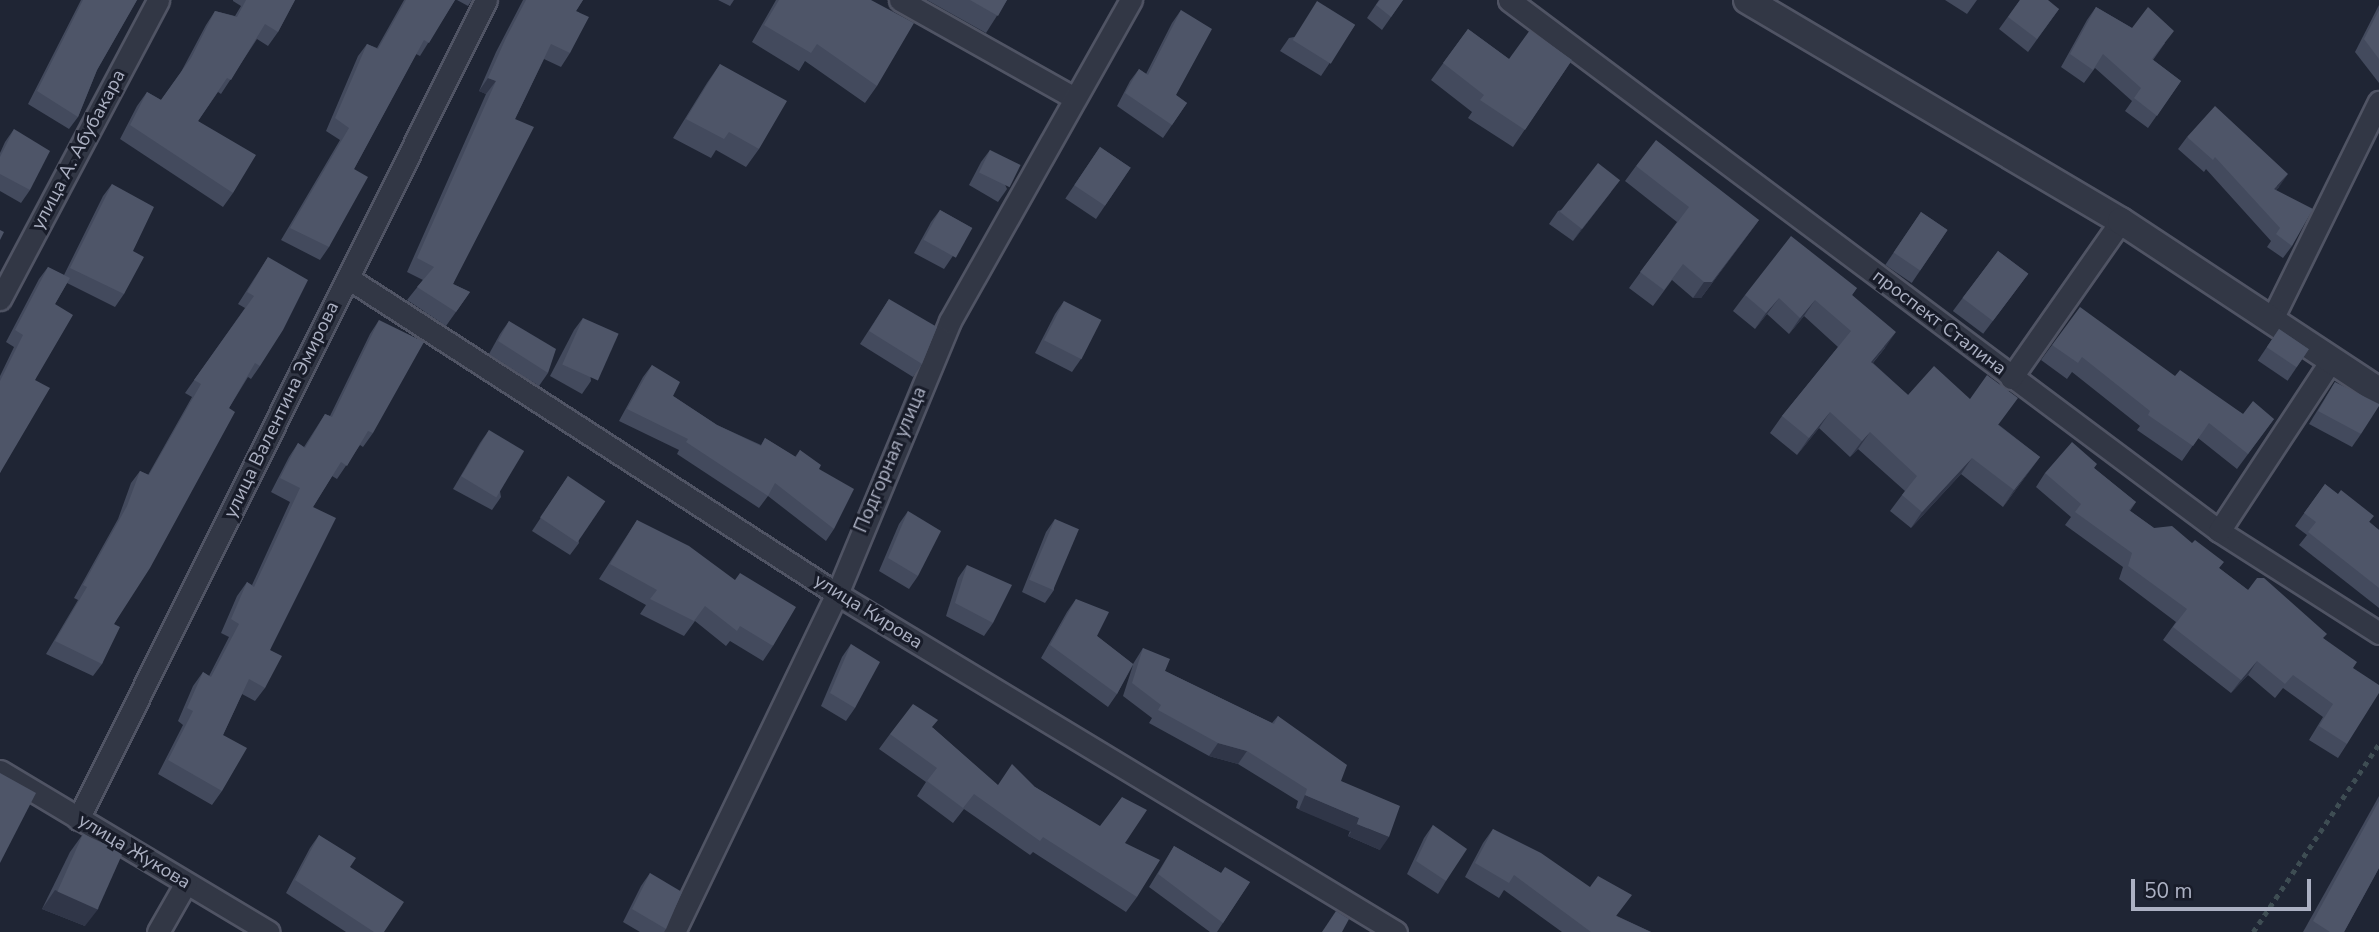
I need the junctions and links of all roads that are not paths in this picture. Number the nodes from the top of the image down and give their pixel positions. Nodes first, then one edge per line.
1 (158, 0) edge
2 (486, 0) edge
3 (900, 0) edge
4 (1131, 0) edge
5 (1509, 0) edge
6 (1747, 0) edge
7 (1073, 97) junction
8 (2379, 102) edge
9 (2121, 220) junction
10 (348, 278) junction
11 (0, 299) edge
12 (2273, 317) junction
13 (2330, 362) junction
14 (2011, 378) junction
15 (2379, 391) edge
16 (2218, 531) junction
17 (836, 594) junction
18 (2379, 633) edge
19 (0, 771) edge
20 (78, 819) junction
21 (186, 883) junction
22 (159, 932) edge
23 (269, 932) edge
24 (674, 932) edge
25 (1396, 932) edge

1 - 11 street, улица А. Абубакара
2 - 10 street, улица Валентина Эмирова
3 - 7 street
4 - 7 street, Подгорная улица
5 - 14 street, проспект Сталина
6 - 9 street
7 - 17 street, Подгорная улица
8 - 12 street
9 - 12 street
9 - 14 street
10 - 17 street, улица Кирова
10 - 20 street, улица Валентина Эмирова
12 - 13 street
13 - 15 street
13 - 16 street
14 - 16 street, проспект Сталина
16 - 18 street, проспект Сталина
17 - 24 street, Подгорная улица
17 - 25 street, улица Кирова
19 - 20 street, улица Жукова
20 - 21 street, улица Жукова
21 - 22 street
21 - 23 street, улица Жукова

